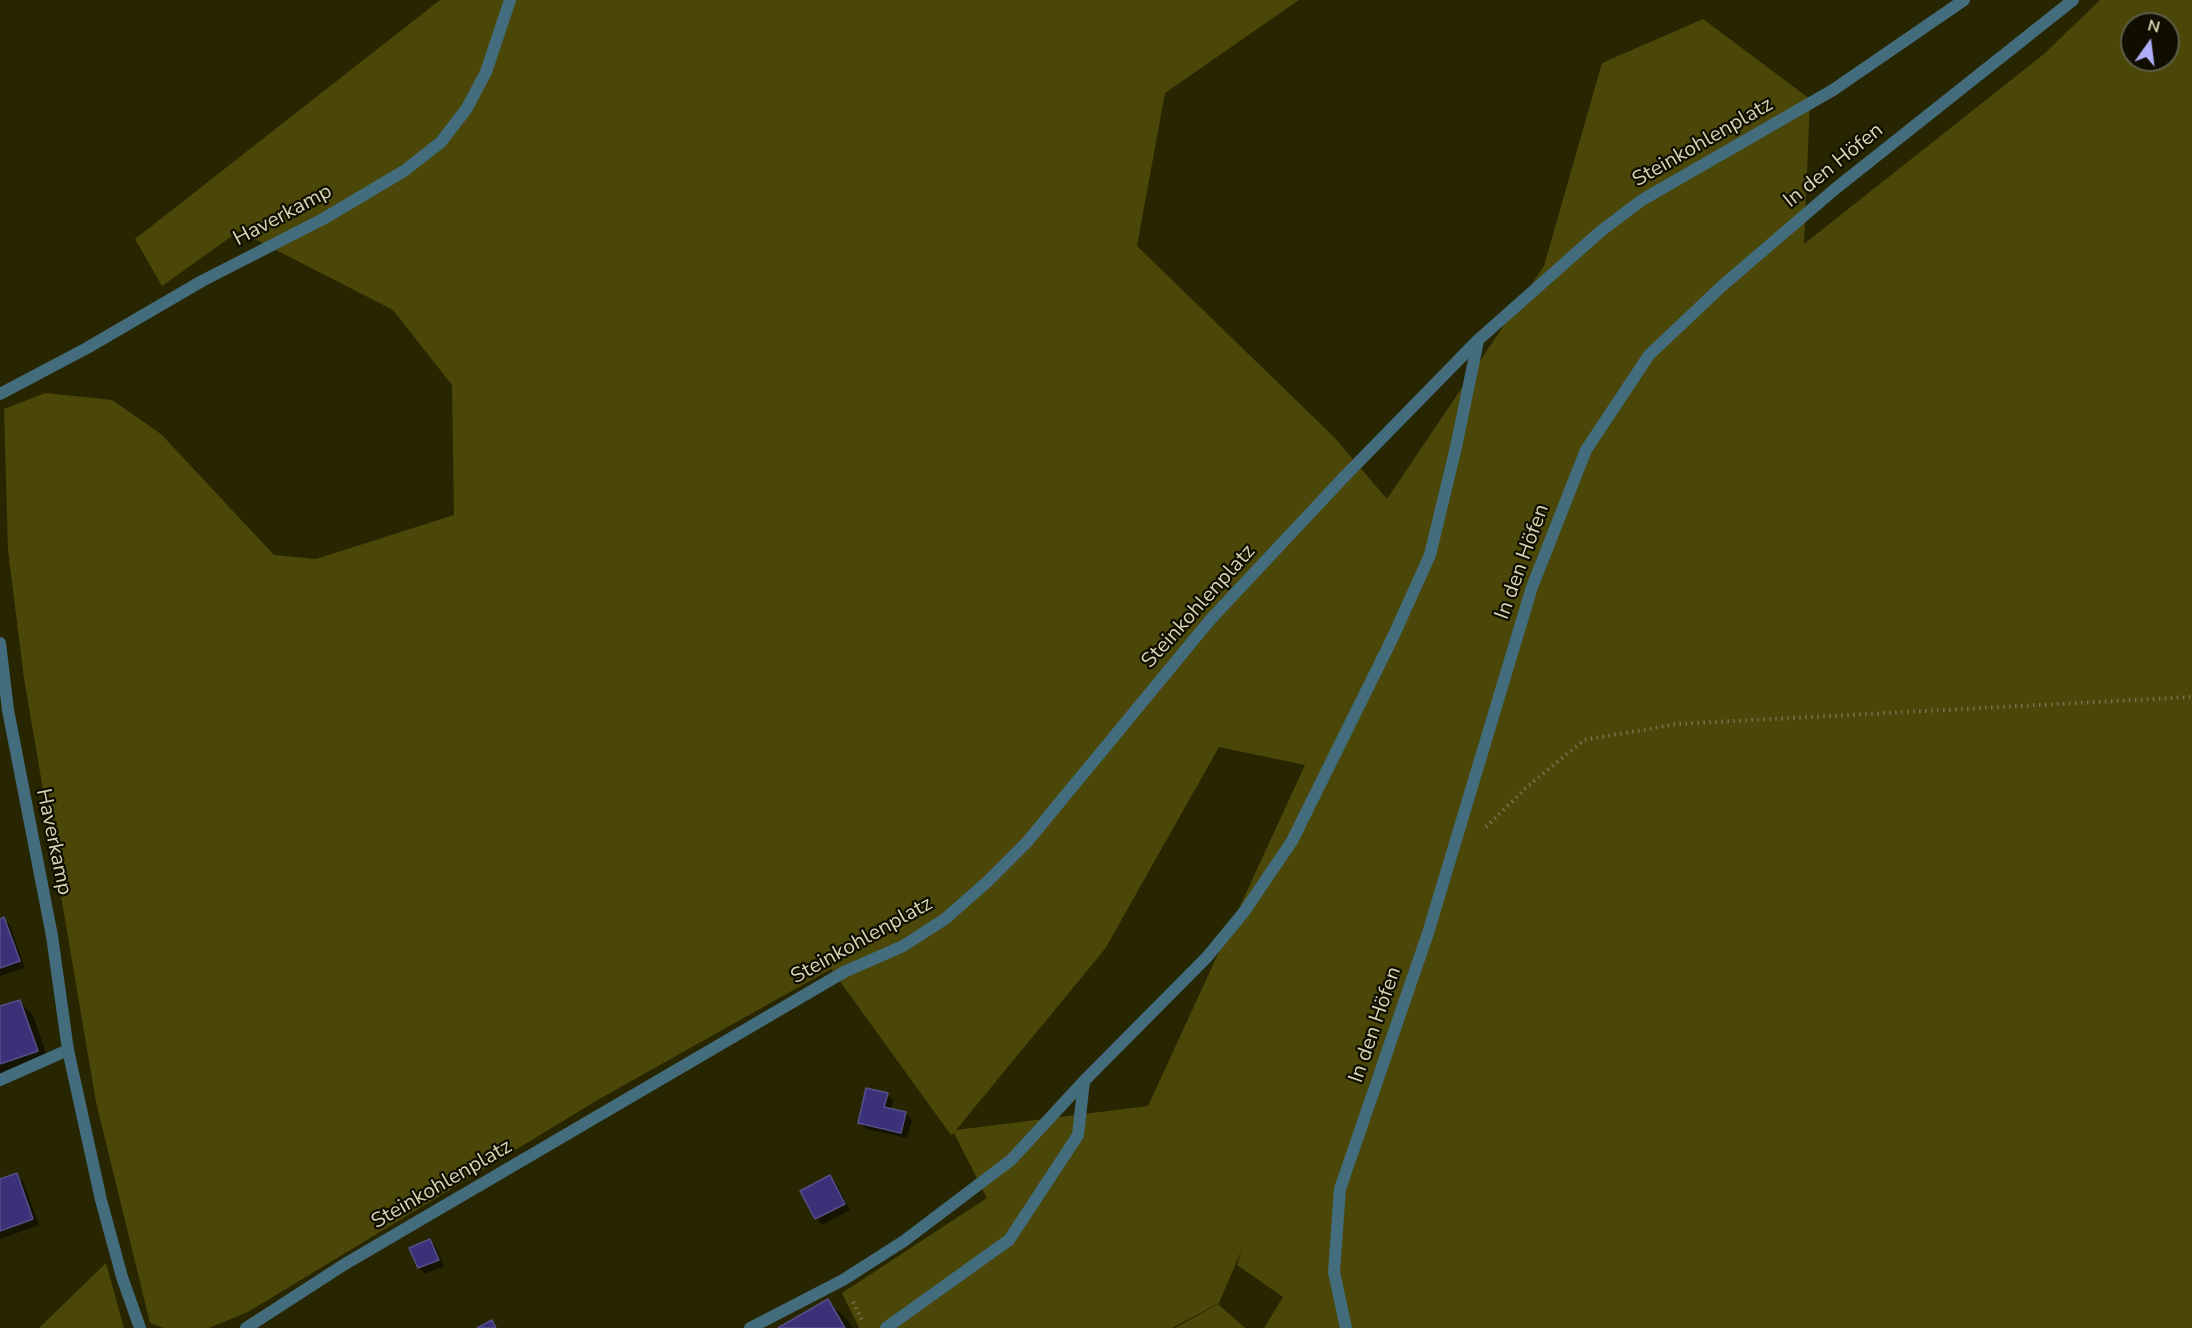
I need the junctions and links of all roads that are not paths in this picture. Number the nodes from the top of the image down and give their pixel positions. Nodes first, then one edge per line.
1 (510, 0) edge
2 (1964, 0) edge
3 (2073, 0) edge
4 (1478, 340) junction
5 (0, 394) edge
6 (0, 643) edge
7 (68, 1050) junction
8 (0, 1080) edge
9 (1084, 1081) junction
10 (140, 1328) edge
11 (246, 1328) edge
12 (750, 1328) edge
13 (886, 1328) edge
14 (1346, 1328) edge

1 - 5 street, Haverkamp
2 - 4 street, Steinkohlenplatz
3 - 14 street, In den Höfen
4 - 9 street
4 - 11 street, Steinkohlenplatz
6 - 7 street, Haverkamp
7 - 8 street
7 - 10 street, Haverkamp
9 - 12 street
9 - 13 street

